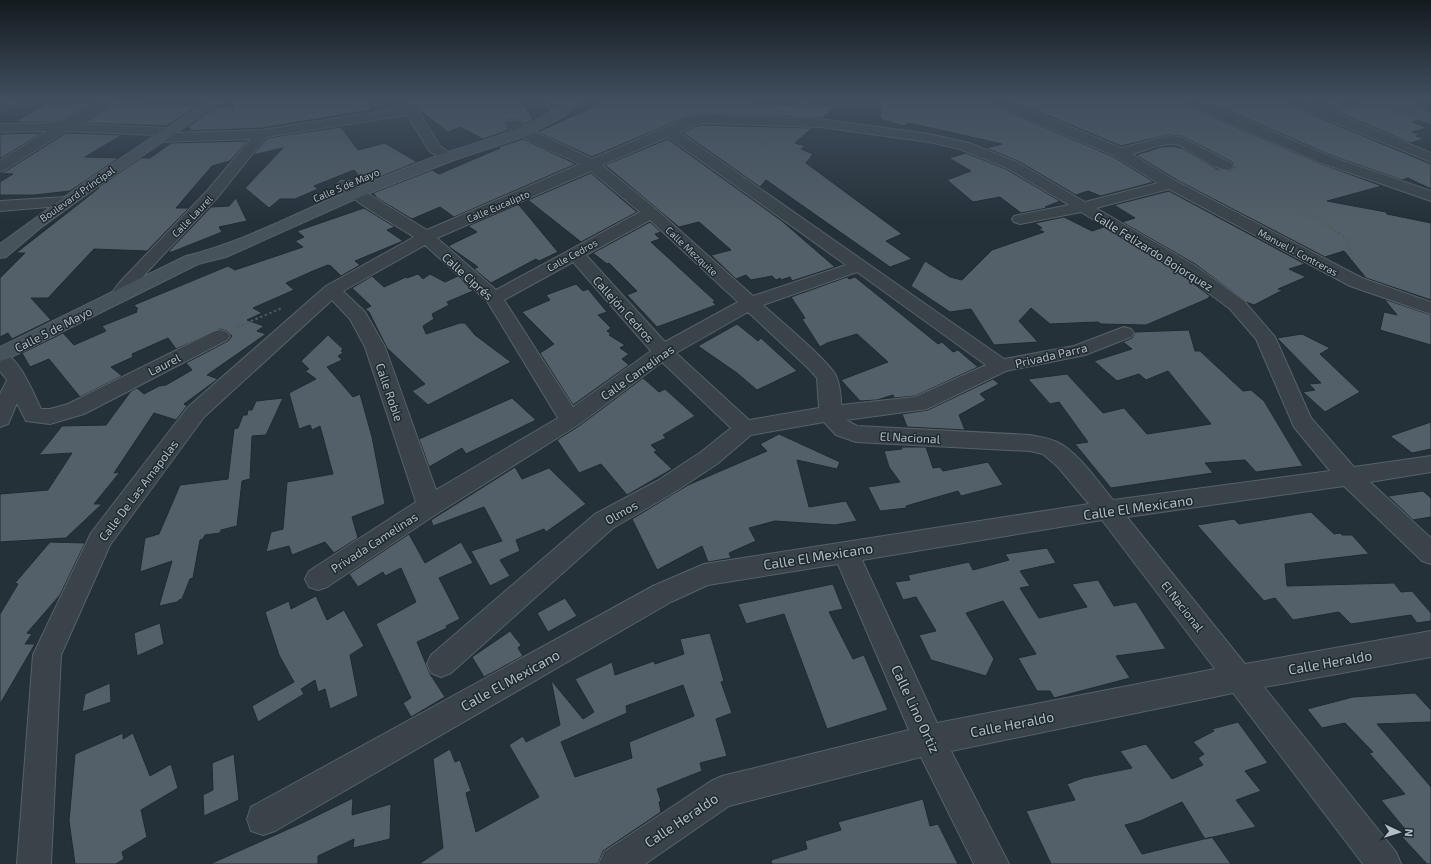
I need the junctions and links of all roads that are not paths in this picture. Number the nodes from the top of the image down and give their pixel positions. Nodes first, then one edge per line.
1 (44, 140) edge
2 (155, 140) edge
3 (257, 140) edge
4 (429, 140) edge
5 (469, 140) edge
6 (489, 140) edge
7 (543, 140) edge
8 (647, 140) edge
9 (683, 140) edge
10 (939, 140) edge
11 (1090, 140) edge
12 (1167, 140) edge
13 (1176, 140) edge
14 (1281, 140) edge
15 (1388, 140) edge
16 (435, 149) junction
17 (1120, 153) junction
18 (449, 157) junction
19 (1431, 158) edge
20 (593, 165) junction
21 (1226, 166) dead end
22 (0, 168) edge
23 (1170, 184) junction
24 (351, 188) junction
25 (1431, 196) edge
26 (66, 202) junction
27 (0, 206) edge
28 (1083, 207) junction
29 (651, 213) junction
30 (1020, 219) dead end
31 (426, 238) junction
32 (0, 254) edge
33 (575, 254) junction
34 (860, 266) junction
35 (332, 290) junction
36 (119, 295) junction
37 (494, 298) junction
38 (748, 304) junction
39 (1431, 308) edge
40 (1124, 333) dead end
41 (220, 336) road end
42 (663, 352) junction
43 (0, 356) edge
44 (1001, 366) junction
45 (17, 379) junction
46 (830, 414) junction
47 (0, 419) edge
48 (570, 420) junction
49 (745, 428) junction
50 (1431, 464) edge
51 (1348, 478) junction
52 (429, 506) junction
53 (1108, 510) junction
54 (844, 551) junction
55 (1431, 554) edge
56 (318, 579) dead end
57 (1431, 644) edge
58 (441, 664) dead end
59 (1239, 678) junction
60 (930, 740) junction
61 (263, 819) dead end
62 (34, 864) edge
63 (616, 864) edge
64 (992, 864) edge
65 (1384, 864) edge

1 - 22 street
2 - 26 street, Boulevard Principal
3 - 36 street, Calle Laurel
4 - 16 street
5 - 16 street, Calle 5 de Mayo
6 - 18 street, Calle 5 de Mayo
7 - 20 street, Calle Mezquite
8 - 20 street, Calle Eucalipto
9 - 34 street
10 - 28 street, Calle Felizardo Bojorquez
11 - 17 street, Manuel J. Contreras
12 - 17 street
13 - 21 street
14 - 25 street
15 - 19 street
16 - 18 street
16 - 24 street, Calle 5 de Mayo
17 - 23 street, Manuel J. Contreras
18 - 24 street, Calle 5 de Mayo
20 - 29 street, Calle Mezquite
20 - 31 street, Calle Eucalipto
23 - 28 street
23 - 39 street, Manuel J. Contreras
24 - 31 street, Calle Ciprés
24 - 36 street, Calle 5 de Mayo
26 - 27 street
26 - 32 street, Boulevard Principal
28 - 30 street
28 - 51 street, Calle Felizardo Bojorquez
29 - 33 street, Calle Cedros
29 - 38 street, Calle Mezquite
31 - 35 street, Calle Eucalipto
31 - 37 street, Calle Ciprés
33 - 37 street, Calle Cedros
33 - 42 street, Callejón Cedros
34 - 38 street, Calle Camelinas
34 - 44 street
35 - 52 street, Calle Roble
35 - 62 street, Calle De Las Amapolas
36 - 43 street, Calle 5 de Mayo
37 - 48 street, Calle Ciprés
38 - 42 street, Calle Camelinas
38 - 46 street, Calle Mezquite
40 - 44 street, Privada Parra
41 - 45 street, Laurel
42 - 48 street, Calle Camelinas
42 - 49 street, Callejón Cedros
43 - 45 street
44 - 46 street
45 - 47 street
46 - 49 street, Olmos
46 - 53 street, El Nacional
48 - 52 street, Calle Camelinas
49 - 58 street, Olmos
50 - 51 street, Calle El Mexicano
51 - 53 street, Calle El Mexicano
51 - 55 street, Calle Felizardo Bojorquez
52 - 56 street, Privada Camelinas
53 - 54 street, Calle El Mexicano
53 - 59 street, El Nacional
54 - 60 street, Calle Lino Ortiz
54 - 61 street, Calle El Mexicano
57 - 59 street, Calle Heraldo
59 - 60 street, Calle Heraldo
59 - 65 street, El Nacional
60 - 63 street, Calle Heraldo
60 - 64 street, Calle Lino Ortiz

